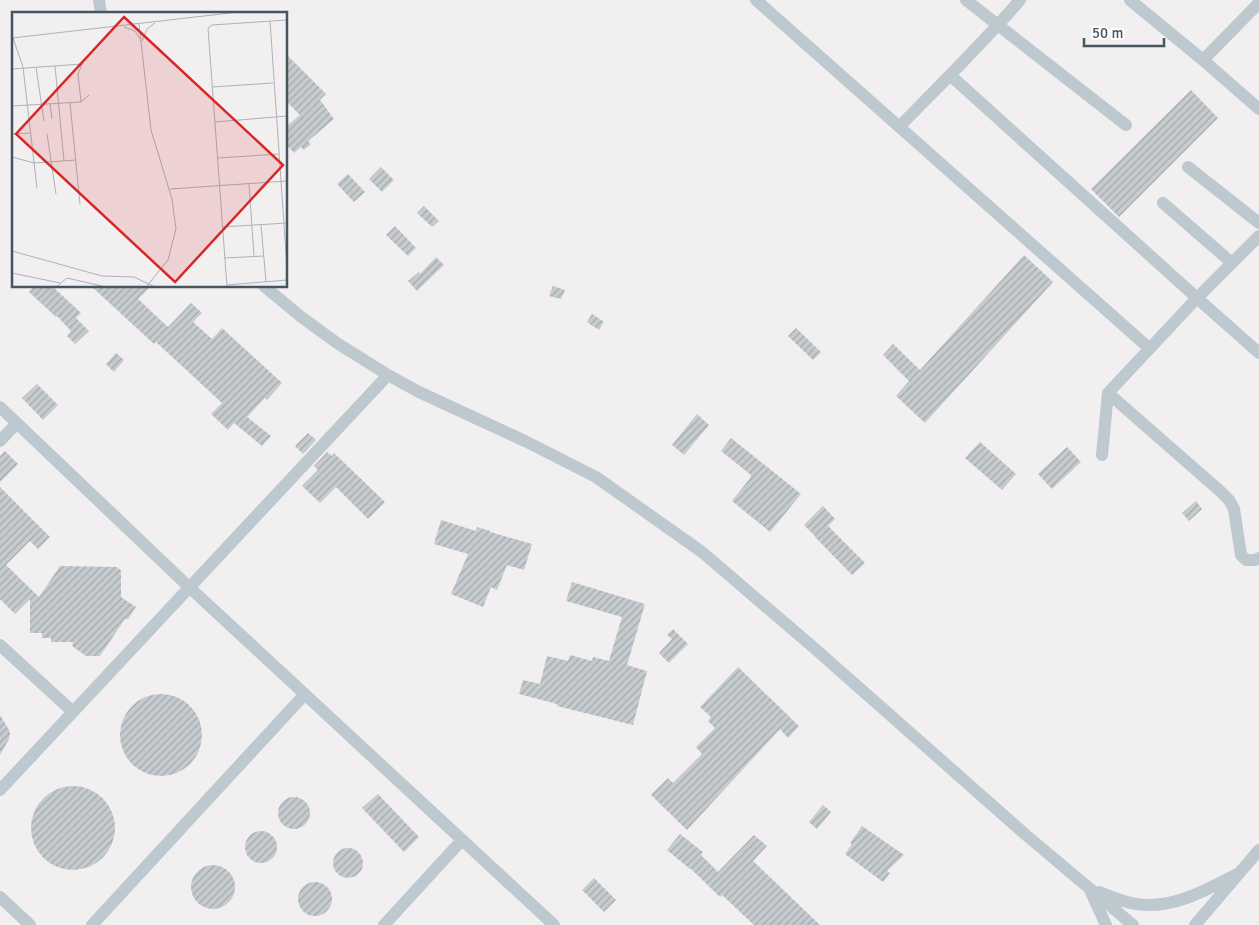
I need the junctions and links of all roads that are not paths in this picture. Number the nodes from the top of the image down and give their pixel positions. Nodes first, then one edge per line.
1 (756, 0) edge
2 (966, 0) edge
3 (1020, 0) edge
4 (1130, 0) edge
5 (1259, 3) edge
6 (998, 26) junction
7 (1203, 60) junction
8 (950, 75) junction
9 (1259, 109) edge
10 (1126, 125) dead end
11 (899, 126) junction
12 (1188, 167) dead end
13 (1163, 203) dead end
14 (1259, 224) edge
15 (1259, 236) edge
16 (1232, 263) junction
17 (266, 288) edge
18 (1197, 298) junction
19 (1149, 348) junction
20 (1259, 353) edge
21 (388, 375) junction
22 (1108, 393) junction
23 (0, 407) edge
24 (17, 423) junction
25 (0, 441) edge
26 (1102, 455) dead end
27 (1259, 558) edge
28 (189, 587) junction
29 (0, 645) edge
30 (305, 694) junction
31 (72, 712) junction
32 (0, 790) edge
33 (462, 840) junction
34 (1259, 850) edge
35 (1240, 873) junction
36 (1089, 888) junction
37 (0, 897) edge
38 (30, 925) edge
39 (92, 925) edge
40 (384, 925) edge
41 (554, 925) edge
42 (1106, 925) edge
43 (1133, 925) edge
44 (1195, 925) edge

1 - 11 lane
2 - 6 lane
3 - 6 lane
4 - 7 lane
5 - 7 lane
6 - 8 lane
6 - 10 lane
7 - 9 lane
8 - 11 lane
8 - 18 lane
11 - 19 lane
12 - 14 lane
13 - 16 lane
15 - 16 lane
16 - 18 lane
17 - 21 lane
18 - 19 lane
18 - 20 lane
19 - 22 lane
21 - 28 lane
21 - 36 lane
22 - 26 lane
22 - 27 lane
23 - 24 lane
24 - 25 lane
24 - 28 lane
28 - 30 lane
28 - 31 lane
29 - 31 lane
30 - 33 lane
30 - 39 lane
31 - 32 lane
33 - 40 lane
33 - 41 lane
34 - 35 lane
35 - 36 lane
35 - 44 lane
36 - 42 lane
36 - 43 lane
37 - 38 lane

